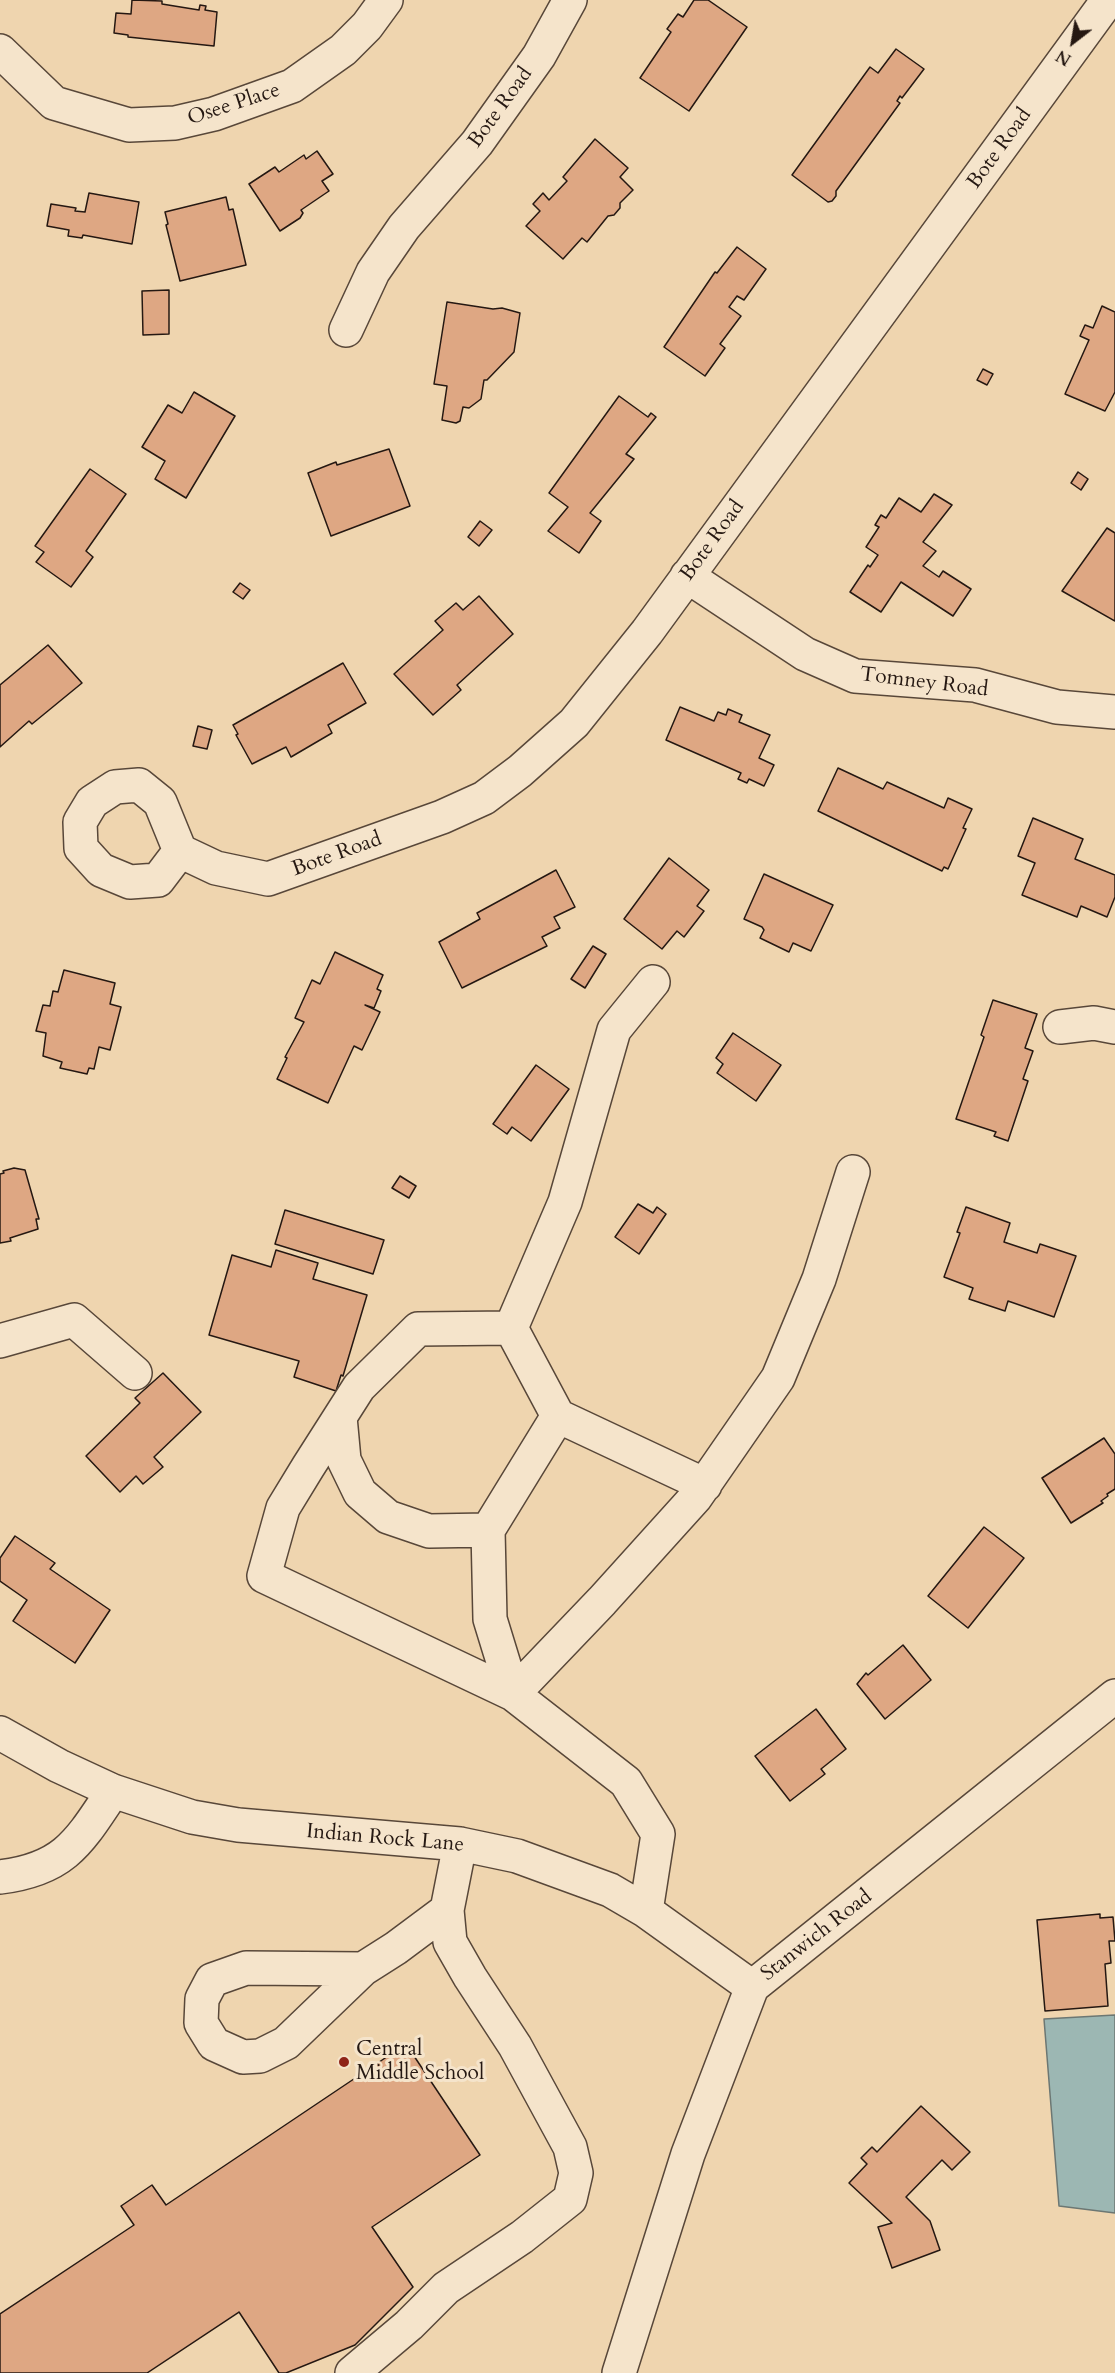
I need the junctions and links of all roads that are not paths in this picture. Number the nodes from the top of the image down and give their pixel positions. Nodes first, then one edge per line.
1 (386, 0) edge
2 (570, 0) edge
3 (1108, 0) edge
4 (0, 51) edge
5 (346, 330) dead end
6 (687, 576) junction
7 (1115, 712) edge
8 (180, 851) dead end
9 (653, 982) dead end
10 (1115, 1027) edge
11 (1060, 1028) dead end
12 (853, 1172) dead end
13 (511, 1328) junction
14 (0, 1341) edge
15 (135, 1373) dead end
16 (558, 1416) junction
17 (340, 1417) junction
18 (705, 1485) junction
19 (488, 1530) junction
20 (513, 1694) junction
21 (1115, 1696) edge
22 (0, 1733) edge
23 (113, 1791) junction
24 (460, 1844) junction
25 (0, 1876) edge
26 (447, 1910) junction
27 (646, 1911) junction
28 (363, 1969) dead end
29 (752, 1987) junction
30 (352, 2373) edge
31 (619, 2373) edge

1 - 4 street, Osee Place
2 - 5 street, Bote Road
3 - 6 street, Bote Road
6 - 7 street, Tomney Road
6 - 8 street, Bote Road
9 - 13 street
10 - 11 street
12 - 18 street
13 - 16 street
13 - 17 street
14 - 15 street
16 - 18 street
16 - 19 street
17 - 19 street
17 - 20 street
18 - 20 street
19 - 20 street
20 - 27 street
21 - 29 street, Stanwich Road
22 - 23 street, Indian Rock Lane
23 - 24 street, Indian Rock Lane
23 - 25 street
24 - 26 street
24 - 27 street, Indian Rock Lane
26 - 28 street
26 - 30 street
27 - 29 street, Indian Rock Lane
29 - 31 street, Stanwich Road

